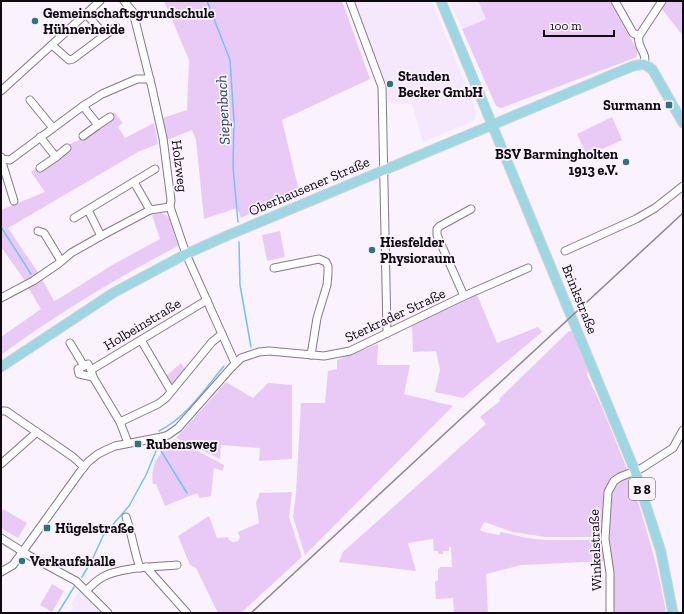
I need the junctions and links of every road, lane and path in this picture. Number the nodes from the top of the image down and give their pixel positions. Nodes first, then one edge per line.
1 (100, 1) edge
2 (350, 1) edge
3 (441, 1) edge
4 (615, 1) edge
5 (662, 1) edge
6 (127, 3) edge
7 (86, 14) junction
8 (116, 26) dead end
9 (104, 35) junction
10 (639, 36) junction
11 (52, 45) junction
12 (644, 64) junction
13 (150, 79) junction
14 (1, 91) edge
15 (30, 100) dead end
16 (83, 106) junction
17 (110, 117) dead end
18 (683, 123) edge
19 (492, 124) junction
20 (98, 125) junction
21 (53, 128) junction
22 (83, 136) dead end
23 (40, 137) junction
24 (67, 148) dead end
25 (56, 157) junction
26 (1, 158) edge
27 (40, 168) dead end
28 (155, 169) dead end
29 (384, 170) junction
30 (134, 182) junction
31 (683, 186) edge
32 (14, 201) dead end
33 (170, 207) junction
34 (471, 208) dead end
35 (88, 210) junction
36 (150, 210) junction
37 (74, 218) dead end
38 (38, 231) dead end
39 (101, 236) junction
40 (565, 251) dead end
41 (186, 254) junction
42 (61, 262) junction
43 (274, 268) dead end
44 (528, 268) dead end
45 (2, 295) edge
46 (464, 296) junction
47 (207, 300) junction
48 (387, 333) junction
49 (222, 334) junction
50 (141, 340) junction
51 (70, 343) dead end
52 (310, 355) junction
53 (235, 363) junction
54 (1, 367) edge
55 (92, 373) junction
56 (171, 391) junction
57 (1, 411) edge
58 (120, 422) junction
59 (683, 430) edge
60 (37, 432) junction
61 (128, 443) junction
62 (1, 464) edge
63 (84, 467) junction
64 (635, 471) junction
65 (126, 517) dead end
66 (1, 538) edge
67 (23, 551) junction
68 (177, 565) dead end
69 (143, 567) junction
70 (1, 572) edge
71 (87, 590) junction
72 (108, 613) edge
73 (187, 613) edge
74 (610, 613) edge
75 (673, 613) edge

1 - 7 street
2 - 29 street
3 - 19 main road, Brinkstraße / B 8
4 - 10 street
5 - 10 street
6 - 13 street, Holzweg
7 - 9 street
7 - 11 street
8 - 9 street
9 - 11 street
10 - 12 street
11 - 14 street
12 - 18 main road
12 - 19 main road, Oberhausener Straße
13 - 16 street
13 - 33 street, Holzweg
15 - 21 street
16 - 20 street
16 - 21 street
17 - 20 street
19 - 29 main road, Oberhausener Straße
19 - 64 main road, Brinkstraße / B 8
20 - 22 street
21 - 23 street
23 - 25 street
23 - 26 street
24 - 25 street
25 - 27 street
26 - 32 street
28 - 30 street
29 - 41 main road, Oberhausener Straße
29 - 48 street
30 - 35 street
30 - 36 street
31 - 40 street
33 - 36 street
33 - 41 street, Holzweg
34 - 46 street
35 - 37 street
35 - 39 street
36 - 39 street
38 - 42 street
39 - 42 street
41 - 47 street, Holzweg
41 - 54 main road, Oberhausener Straße
42 - 45 street
43 - 52 street
44 - 46 street, Sterkrader Straße
46 - 48 street, Sterkrader Straße
47 - 49 street, Holzweg
47 - 50 street, Holbeinstraße
48 - 52 street, Sterkrader Straße
49 - 53 street, Holzweg
49 - 56 street
50 - 55 street, Holbeinstraße
50 - 56 street
51 - 55 street
52 - 53 street, Sterkrader Straße
53 - 61 street, Sterkrader Straße
55 - 58 street
56 - 58 street
57 - 60 street
58 - 61 street
59 - 64 street, Winkelstraße
60 - 62 street
60 - 63 street
61 - 63 street, Sterkrader Straße
63 - 67 street, Sterkrader Straße
64 - 74 street, Winkelstraße
64 - 75 main road, Brinkstraße / B 8
65 - 69 street
66 - 67 street
67 - 70 street, Sterkrader Straße
67 - 71 street
68 - 69 street
69 - 71 street
69 - 73 street
71 - 72 street

